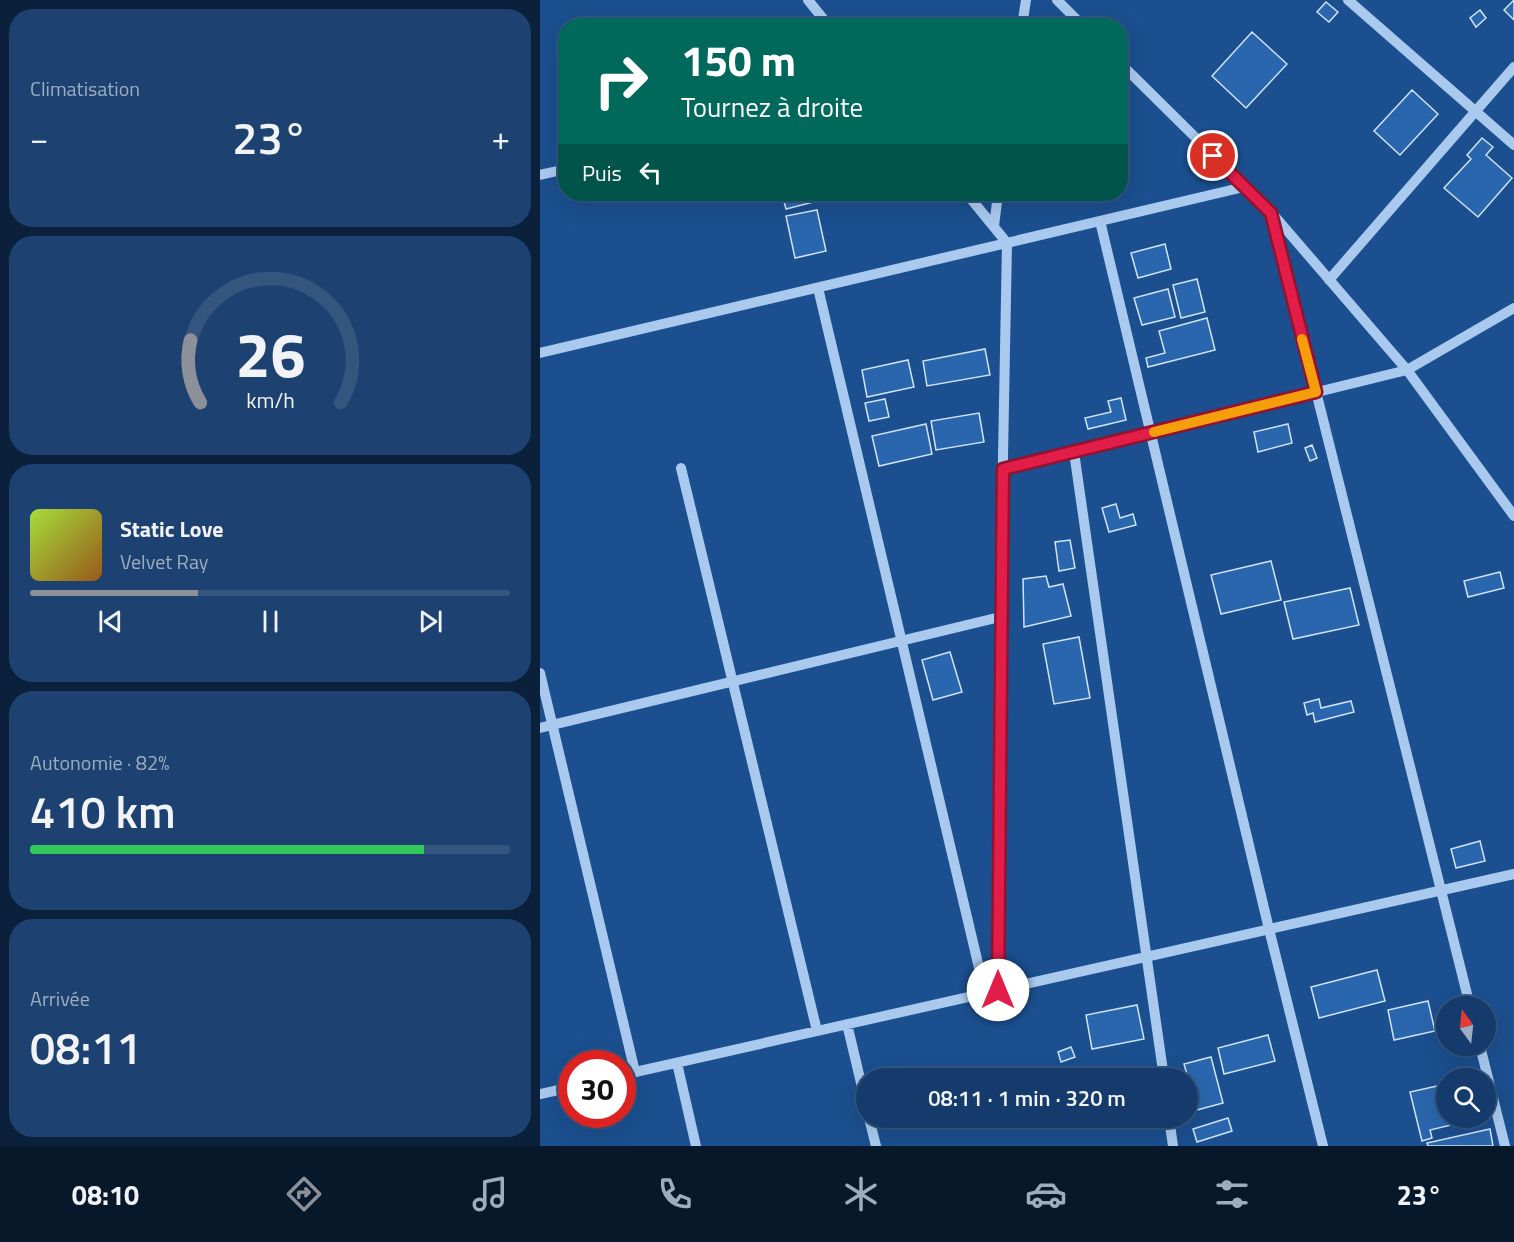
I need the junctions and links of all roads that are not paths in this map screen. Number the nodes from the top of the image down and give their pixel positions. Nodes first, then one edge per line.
1 (808, 0) edge
2 (1026, 0) edge
3 (1058, 0) edge
4 (1348, 0) edge
5 (823, 18) edge
6 (1023, 18) edge
7 (1075, 18) edge
8 (1514, 67) edge
9 (1128, 71) edge
10 (1476, 111) junction
11 (1514, 145) edge
12 (558, 171) edge
13 (540, 175) edge
14 (1244, 187) junction
15 (973, 201) edge
16 (997, 201) edge
17 (1271, 213) junction
18 (1100, 221) junction
19 (994, 226) junction
20 (1007, 243) junction
21 (1329, 280) junction
22 (818, 288) junction
23 (1514, 308) edge
24 (540, 353) edge
25 (1407, 370) junction
26 (1316, 392) junction
27 (1151, 433) junction
28 (1074, 452) junction
29 (681, 468) dead end
30 (1003, 469) junction
31 (1514, 516) edge
32 (1000, 617) junction
33 (902, 641) junction
34 (540, 673) edge
35 (733, 682) junction
36 (552, 725) junction
37 (540, 728) edge
38 (1514, 874) edge
39 (1441, 891) junction
40 (1269, 929) junction
41 (1146, 957) junction
42 (998, 990) junction
43 (985, 993) junction
44 (1467, 996) edge
45 (847, 1024) junction
46 (817, 1031) junction
47 (630, 1050) edge
48 (1482, 1056) edge
49 (677, 1063) junction
50 (857, 1068) edge
51 (1163, 1068) edge
52 (636, 1072) edge
53 (558, 1090) edge
54 (540, 1094) edge
55 (872, 1128) edge
56 (1170, 1128) edge
57 (696, 1146) edge
58 (876, 1146) edge
59 (1173, 1146) edge
60 (1323, 1146) edge
61 (1505, 1146) edge

1 - 5 street
2 - 6 street
3 - 7 street
4 - 10 street
8 - 10 street
9 - 14 street
10 - 11 street
10 - 21 street
12 - 13 street
14 - 17 street
14 - 18 street
15 - 19 street
16 - 19 street
17 - 21 street
17 - 26 street
18 - 20 street
18 - 27 street
19 - 20 street
20 - 22 street
20 - 30 street
21 - 25 street
22 - 24 street
22 - 33 street
23 - 25 street
25 - 26 street
25 - 31 street
26 - 27 street
26 - 39 street
27 - 28 street
27 - 40 street
28 - 30 street
28 - 41 street
29 - 35 street
30 - 32 street
32 - 33 street
32 - 42 street
33 - 35 street
33 - 43 street
34 - 36 street
35 - 36 street
35 - 46 street
36 - 37 street
36 - 47 street
38 - 39 street
39 - 40 street
39 - 44 street
40 - 41 street
40 - 60 street
41 - 42 street
41 - 51 street
42 - 43 street
43 - 45 street
45 - 46 street
45 - 50 street
46 - 49 street
48 - 61 street
49 - 52 street
49 - 57 street
53 - 54 street
55 - 58 street
56 - 59 street

